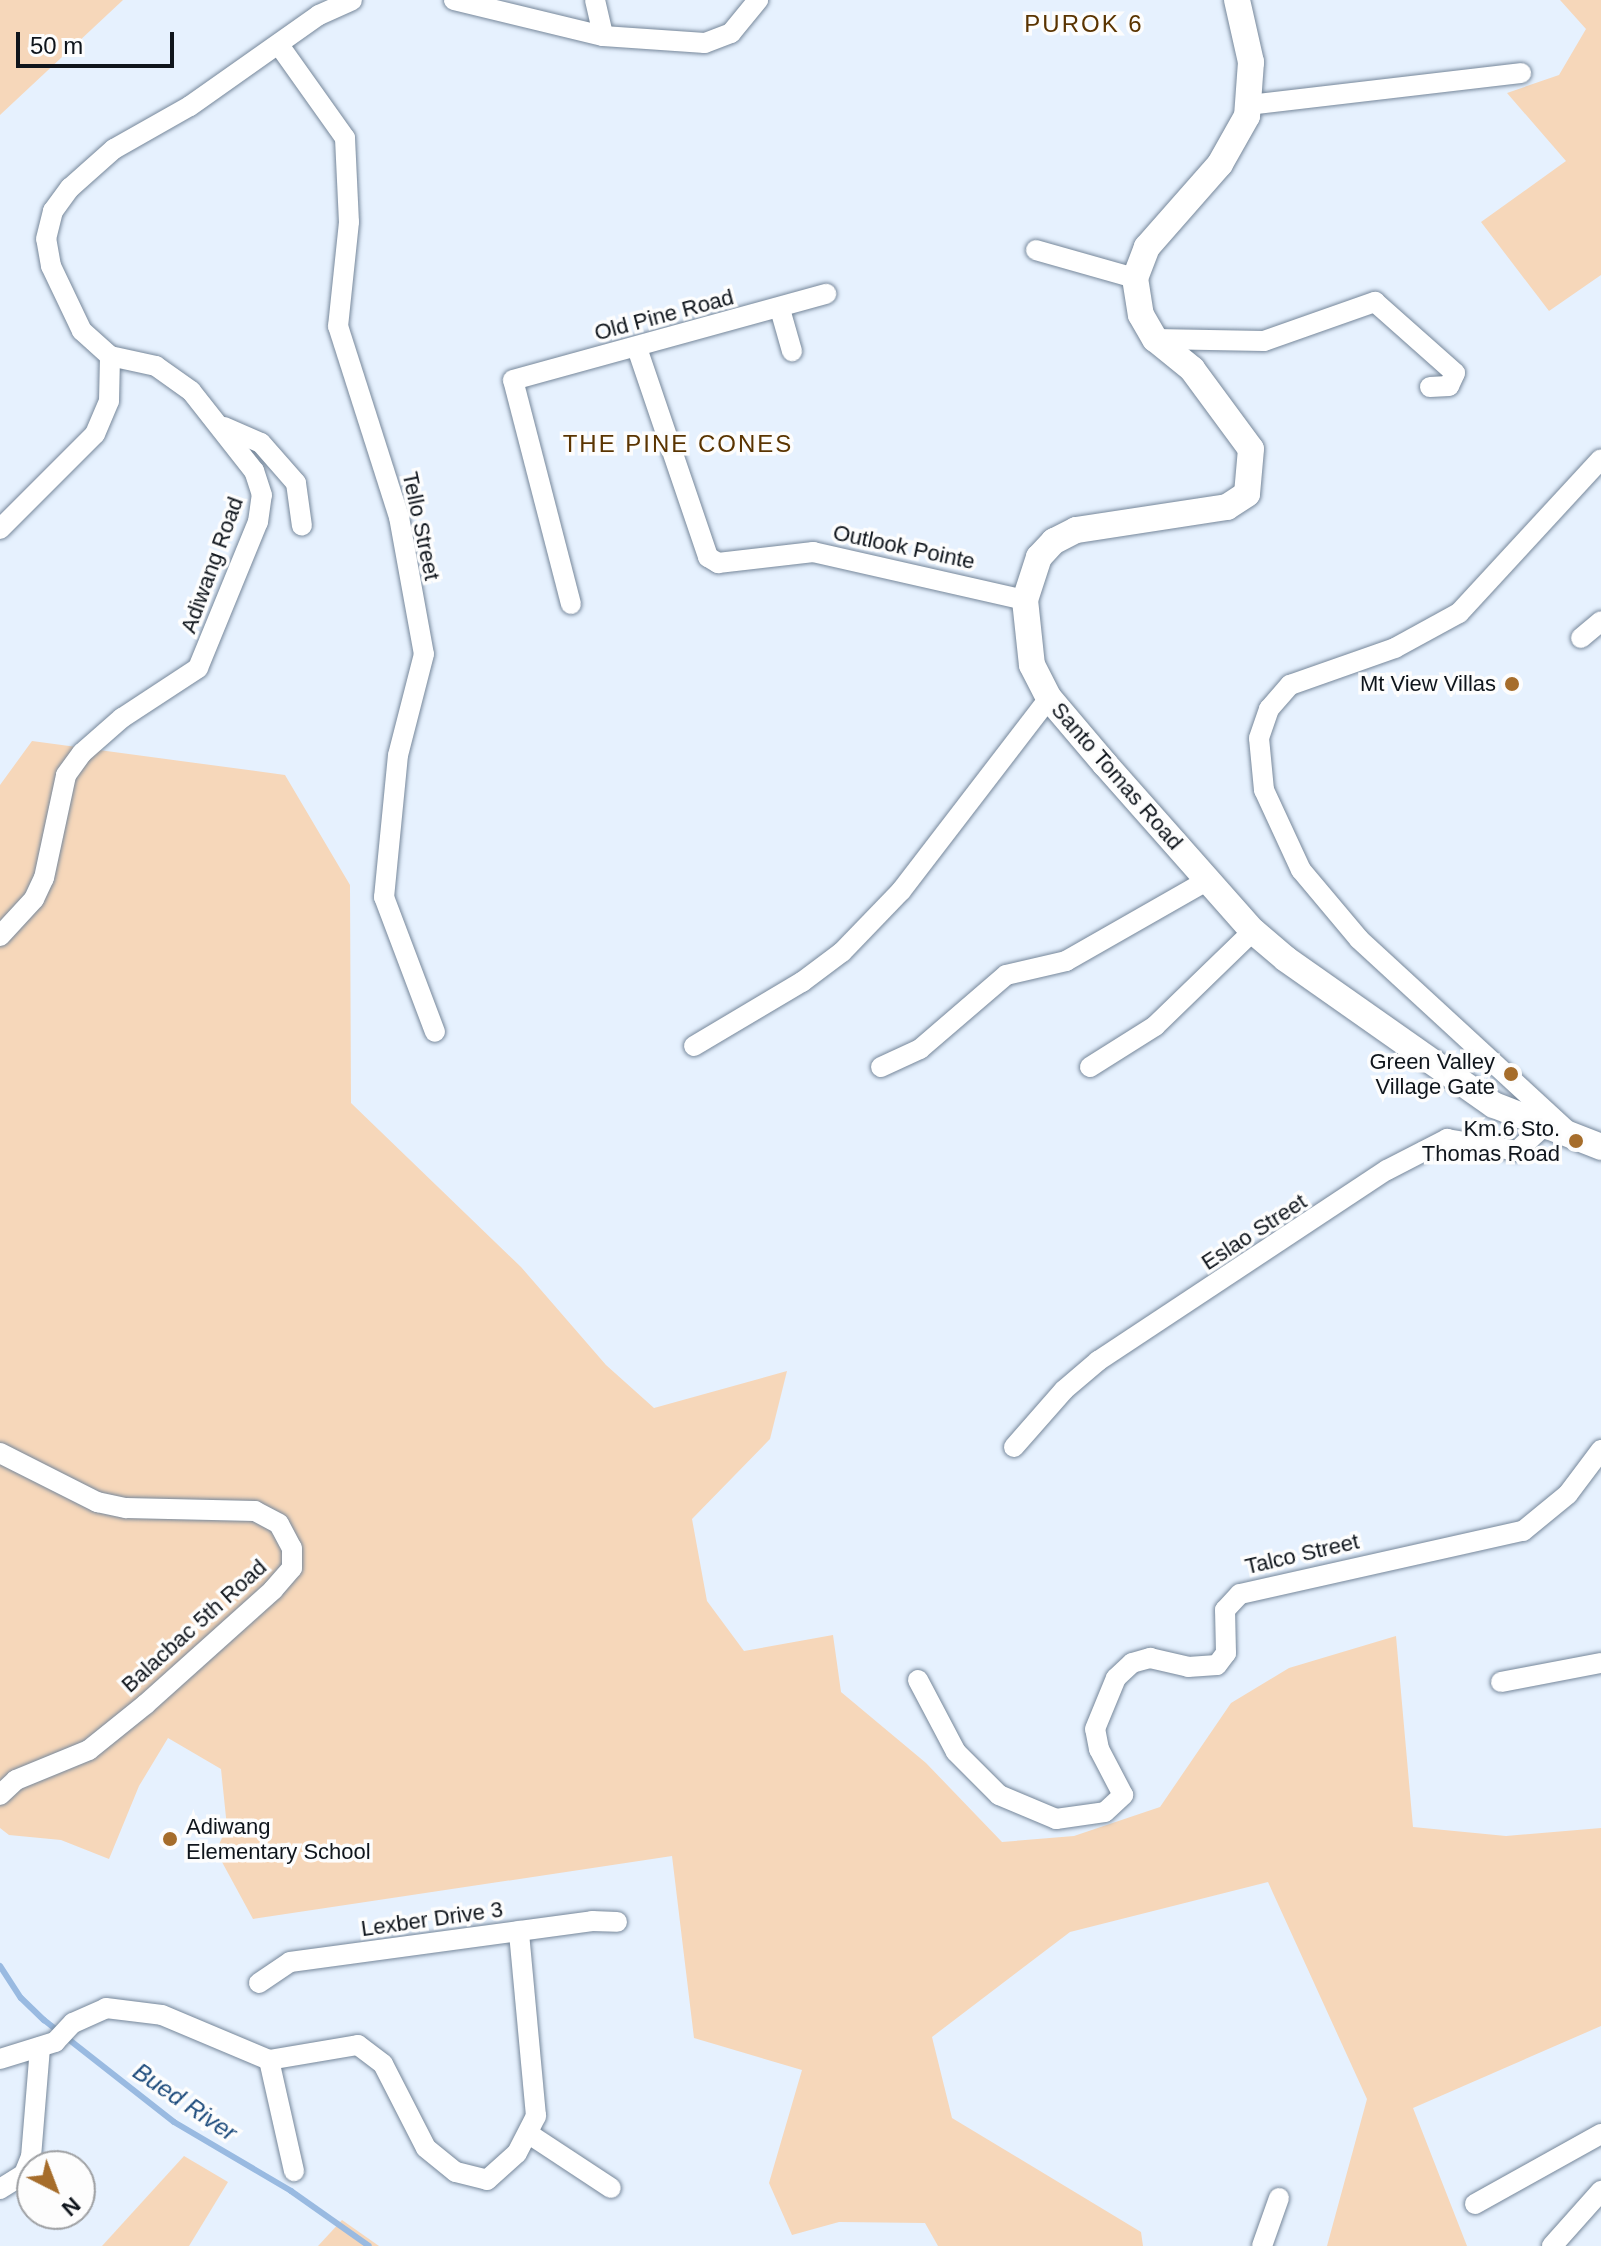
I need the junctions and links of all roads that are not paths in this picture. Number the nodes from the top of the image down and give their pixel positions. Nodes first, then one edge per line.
1 (352, 0) edge
2 (454, 0) edge
3 (595, 0) edge
4 (758, 0) edge
5 (1237, 0) edge
6 (603, 36) junction
7 (279, 45) junction
8 (1521, 73) dead end
9 (1249, 105) junction
10 (1036, 250) dead end
11 (1135, 278) junction
12 (826, 294) dead end
13 (780, 309) junction
14 (1155, 339) junction
15 (637, 348) junction
16 (792, 351) dead end
17 (110, 356) junction
18 (1430, 387) dead end
19 (221, 426) junction
20 (1601, 459) edge
21 (302, 526) dead end
22 (0, 529) edge
23 (1025, 600) junction
24 (571, 604) dead end
25 (1601, 621) edge
26 (1581, 638) dead end
27 (1049, 698) junction
28 (1206, 881) junction
29 (1253, 931) junction
30 (0, 936) edge
31 (435, 1032) dead end
32 (694, 1046) dead end
33 (881, 1067) dead end
34 (1090, 1067) dead end
35 (1543, 1127) junction
36 (1589, 1144) edge
37 (1014, 1447) dead end
38 (1601, 1450) edge
39 (0, 1453) edge
40 (1601, 1663) edge
41 (918, 1680) dead end
42 (1501, 1682) dead end
43 (0, 1795) edge
44 (617, 1922) dead end
45 (519, 1931) junction
46 (259, 1983) dead end
47 (48, 2045) junction
48 (0, 2059) edge
49 (269, 2060) junction
50 (529, 2134) junction
51 (1601, 2134) edge
52 (294, 2171) dead end
53 (611, 2188) dead end
54 (0, 2189) edge
55 (1601, 2191) edge
56 (1279, 2198) dead end
57 (1475, 2204) dead end
58 (1262, 2246) edge
59 (1552, 2246) edge

1 - 7 street
2 - 6 street
3 - 6 street
4 - 6 street
5 - 9 street
7 - 17 street
7 - 31 street, Tello Street
8 - 9 street
9 - 11 street
10 - 11 street
11 - 14 street, Santo Tomas Road
12 - 13 street, Old Pine Road
13 - 15 street, Old Pine Road
13 - 16 street
14 - 18 street
14 - 23 street, Santo Tomas Road
15 - 23 street, Outlook Pointe
15 - 24 street, Old Pine Road
17 - 19 street, Adiwang Road
17 - 22 street
19 - 21 street
19 - 30 street, Adiwang Road
20 - 36 street
23 - 27 street, Santo Tomas Road
25 - 26 street
27 - 28 street, Santo Tomas Road
27 - 32 street
28 - 29 street, Santo Tomas Road
28 - 33 street
29 - 34 street
29 - 35 street, Santo Tomas Road
35 - 36 street, Santo Tomas Road
35 - 37 street, Eslao Street
38 - 41 street, Talco Street
39 - 43 street, Balacbac 5th Road
40 - 42 street
44 - 45 street, Lexber Drive 3
45 - 46 street, Lexber Drive 3
45 - 50 street
47 - 48 street
47 - 49 street
47 - 54 street
49 - 50 street
49 - 52 street
50 - 53 street
51 - 57 street
55 - 59 street
56 - 58 street

